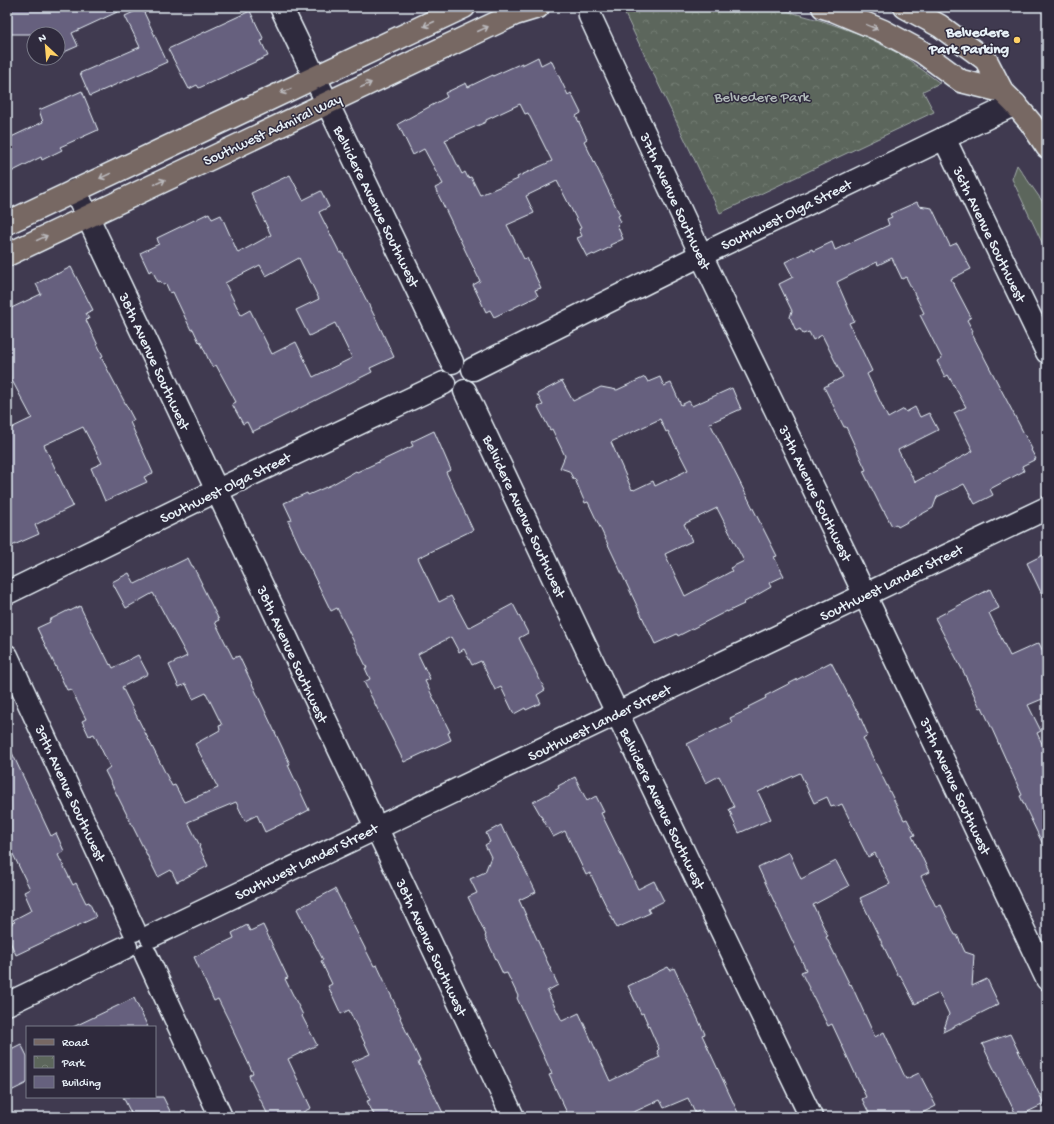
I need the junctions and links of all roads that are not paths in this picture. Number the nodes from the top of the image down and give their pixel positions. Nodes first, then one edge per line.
1 (281, 7) edge
2 (464, 7) edge
3 (538, 7) edge
4 (589, 7) edge
5 (823, 7) edge
6 (905, 7) edge
7 (314, 78) junction
8 (1008, 97) junction
9 (327, 103) junction
10 (944, 138) junction
11 (1047, 147) edge
12 (75, 190) junction
13 (87, 217) junction
14 (7, 222) edge
15 (7, 255) edge
16 (701, 255) junction
17 (1047, 352) edge
18 (452, 362) junction
19 (473, 369) junction
20 (444, 382) junction
21 (466, 391) junction
22 (216, 491) junction
23 (1047, 508) edge
24 (7, 594) edge
25 (865, 595) junction
26 (7, 656) edge
27 (617, 713) junction
28 (376, 828) junction
29 (139, 942) junction
30 (1047, 979) edge
31 (7, 1004) edge
32 (221, 1117) edge
33 (513, 1117) edge
34 (812, 1117) edge

1 - 7 street, Belvidere Avenue Southwest
2 -> 7 main road, Southwest Admiral Way
9 -> 3 main road, Southwest Admiral Way
4 - 16 street, 37th Avenue Southwest
5 -> 8 main road
6 - 8 main road
7 - 9 street, Belvidere Avenue Southwest
7 -> 12 main road, Southwest Admiral Way
8 - 10 street, Southwest Olga Street
8 - 11 main road
13 -> 9 main road, Southwest Admiral Way
9 - 18 street, Belvidere Avenue Southwest
10 - 16 street, Southwest Olga Street
10 - 17 street, 36th Avenue Southwest
12 - 13 street, 38th Avenue Southwest
12 - 14 main road, Southwest Admiral Way
15 -> 13 main road, Southwest Admiral Way
13 - 22 street, 38th Avenue Southwest
16 - 19 street, Southwest Olga Street
16 - 25 street, 37th Avenue Southwest
18 - 19 street
18 - 20 street
19 - 21 street
20 - 21 street
20 - 22 street, Southwest Olga Street
21 - 27 street, Belvidere Avenue Southwest
22 - 24 street, Southwest Olga Street
22 - 28 street, 38th Avenue Southwest
23 - 25 street, Southwest Lander Street
25 - 27 street, Southwest Lander Street
25 - 30 street, 37th Avenue Southwest
26 - 29 street, 39th Avenue Southwest
27 - 28 street, Southwest Lander Street
27 - 34 street, Belvidere Avenue Southwest
28 - 29 street, Southwest Lander Street
28 - 33 street, 38th Avenue Southwest
29 - 31 street, Southwest Lander Street
29 - 32 street, 39th Avenue Southwest

